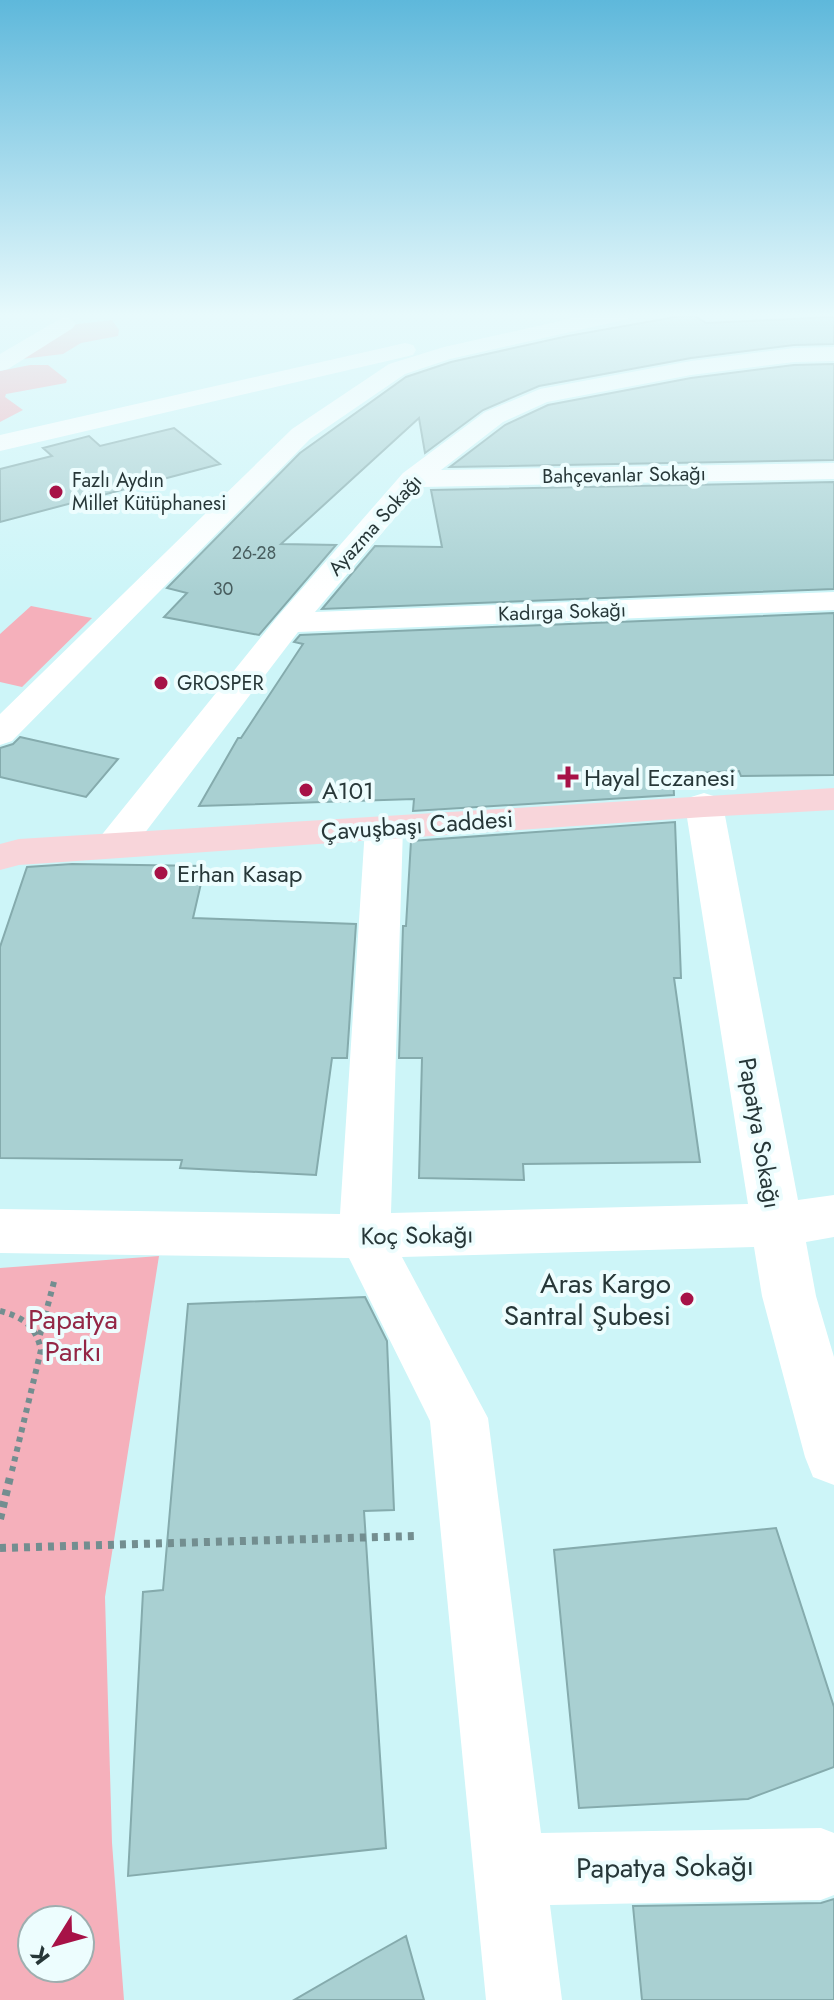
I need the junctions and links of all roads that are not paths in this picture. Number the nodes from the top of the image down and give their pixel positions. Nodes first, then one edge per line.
1 (155, 407) edge
2 (337, 407) edge
3 (515, 407) edge
4 (0, 443) edge
5 (834, 471) edge
6 (413, 479) junction
7 (834, 601) edge
8 (289, 623) junction
9 (0, 734) edge
10 (834, 799) edge
11 (704, 805) junction
12 (384, 828) junction
13 (114, 846) junction
14 (0, 857) edge
15 (834, 1216) edge
16 (776, 1225) junction
17 (0, 1231) edge
18 (364, 1236) junction
19 (834, 1457) edge
20 (821, 1864) dead end
21 (509, 1870) junction
22 (524, 2000) edge

1 - 4 street
2 - 9 street
3 - 6 street, Ayazma Sokağı
5 - 6 street, Bahçevanlar Sokağı
6 - 8 street, Ayazma Sokağı
7 - 8 street, Kadırga Sokağı
8 - 13 street, Ayazma Sokağı
10 - 11 main road, Çavuşbaşı Caddesi
11 - 12 main road, Çavuşbaşı Caddesi
11 - 16 street, Papatya Sokağı
12 - 13 main road, Çavuşbaşı Caddesi
12 - 18 street
13 - 14 main road, Çavuşbaşı Caddesi
15 - 16 street, Koç Sokağı
16 - 18 street, Koç Sokağı
16 - 19 street, Papatya Sokağı
17 - 18 street, Koç Sokağı
18 - 21 street
20 - 21 street, Papatya Sokağı
21 - 22 street

